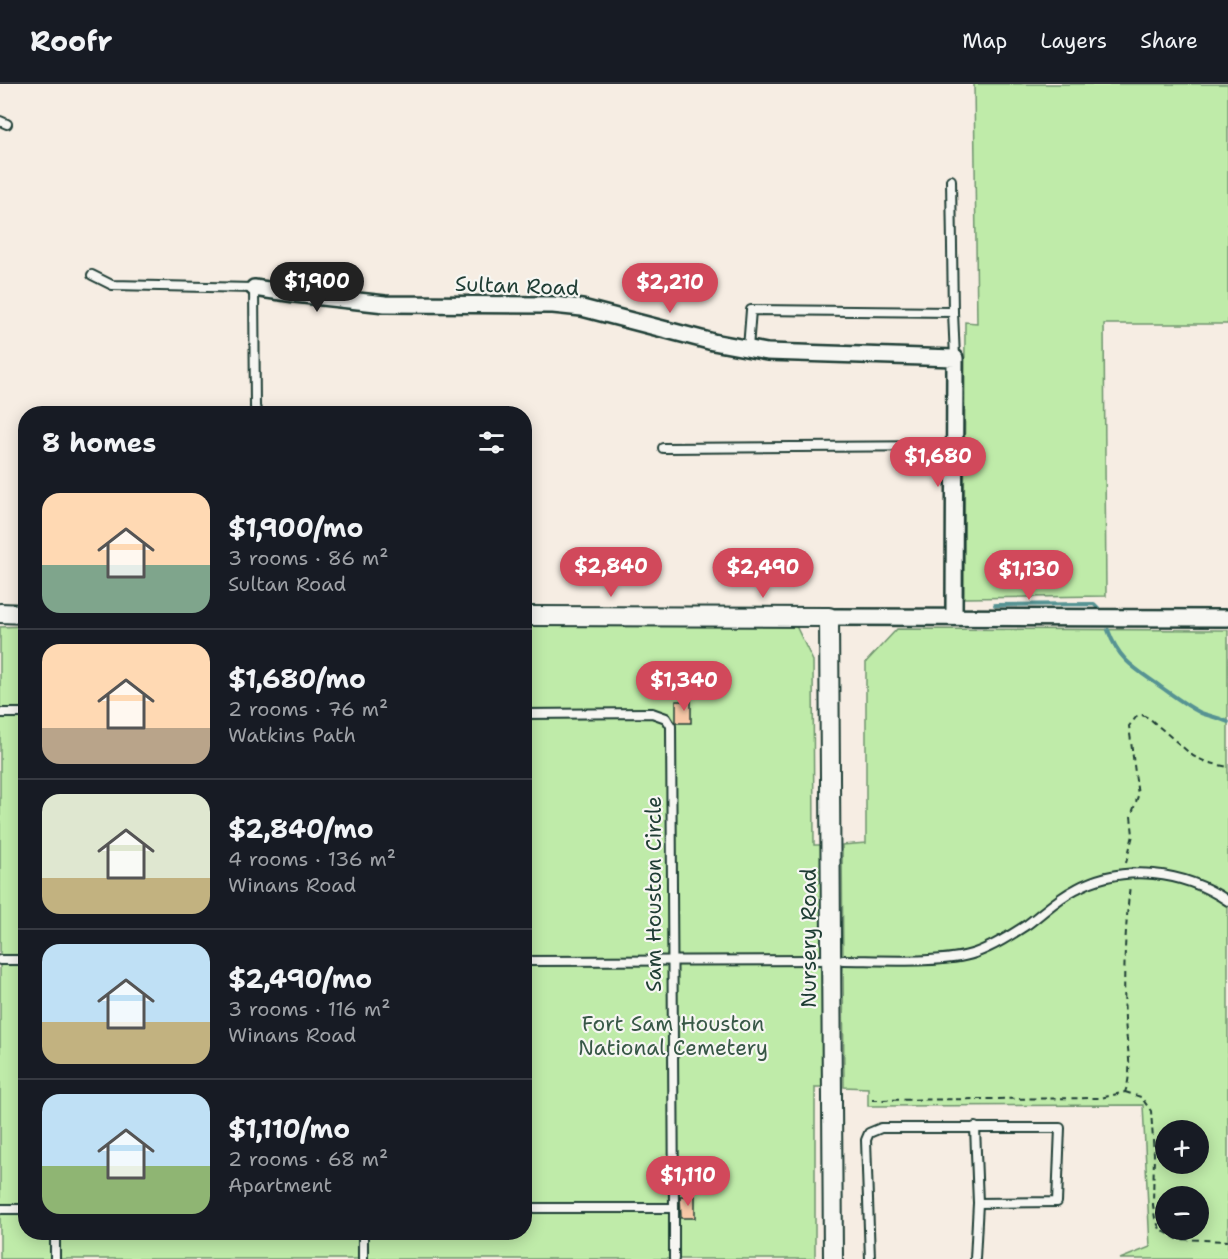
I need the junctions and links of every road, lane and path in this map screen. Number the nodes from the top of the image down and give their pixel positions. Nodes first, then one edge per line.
1 (951, 180) dead end
2 (92, 275) dead end
3 (254, 288) junction
4 (954, 312) junction
5 (748, 348) junction
6 (955, 358) junction
7 (255, 406) edge
8 (954, 446) junction
9 (663, 448) dead end
10 (0, 613) edge
11 (18, 614) edge
12 (532, 616) edge
13 (829, 617) junction
14 (954, 617) junction
15 (1228, 618) edge
16 (0, 713) edge
17 (18, 713) edge
18 (532, 714) edge
19 (1228, 767) edge
20 (1127, 874) junction
21 (1228, 901) edge
22 (672, 959) junction
23 (0, 960) edge
24 (18, 960) edge
25 (821, 960) dead end
26 (843, 960) dead end
27 (532, 961) edge
28 (1125, 1092) junction
29 (872, 1100) dead end
30 (975, 1127) junction
31 (978, 1203) junction
32 (532, 1208) edge
33 (674, 1208) junction
34 (0, 1209) edge
35 (18, 1209) edge
36 (55, 1240) edge
37 (363, 1240) edge
38 (1228, 1241) edge
39 (55, 1259) edge
40 (363, 1259) edge
41 (674, 1259) edge
42 (833, 1259) edge
43 (870, 1259) edge
44 (975, 1259) edge

1 - 4 lane
2 - 3 lane
3 - 5 street, Sultan Road
3 - 7 lane
4 - 5 lane
4 - 6 lane
5 - 6 street, Sultan Road
6 - 8 street
8 - 9 lane
8 - 14 street
10 - 11 street
12 - 13 street
13 - 14 street
13 - 42 street, Nursery Road
14 - 15 street
16 - 17 lane
18 - 22 lane, Sam Houston Circle
19 - 20 path
20 - 21 lane
20 - 26 lane
20 - 28 path
22 - 25 lane
22 - 27 lane
22 - 33 lane, Sam Houston Circle
23 - 24 lane
28 - 29 path
28 - 38 path
30 - 31 lane
30 - 31 lane
30 - 43 lane
31 - 44 lane
32 - 33 lane
33 - 41 lane, Sam Houston Circle
34 - 35 lane
36 - 39 lane
37 - 40 lane

